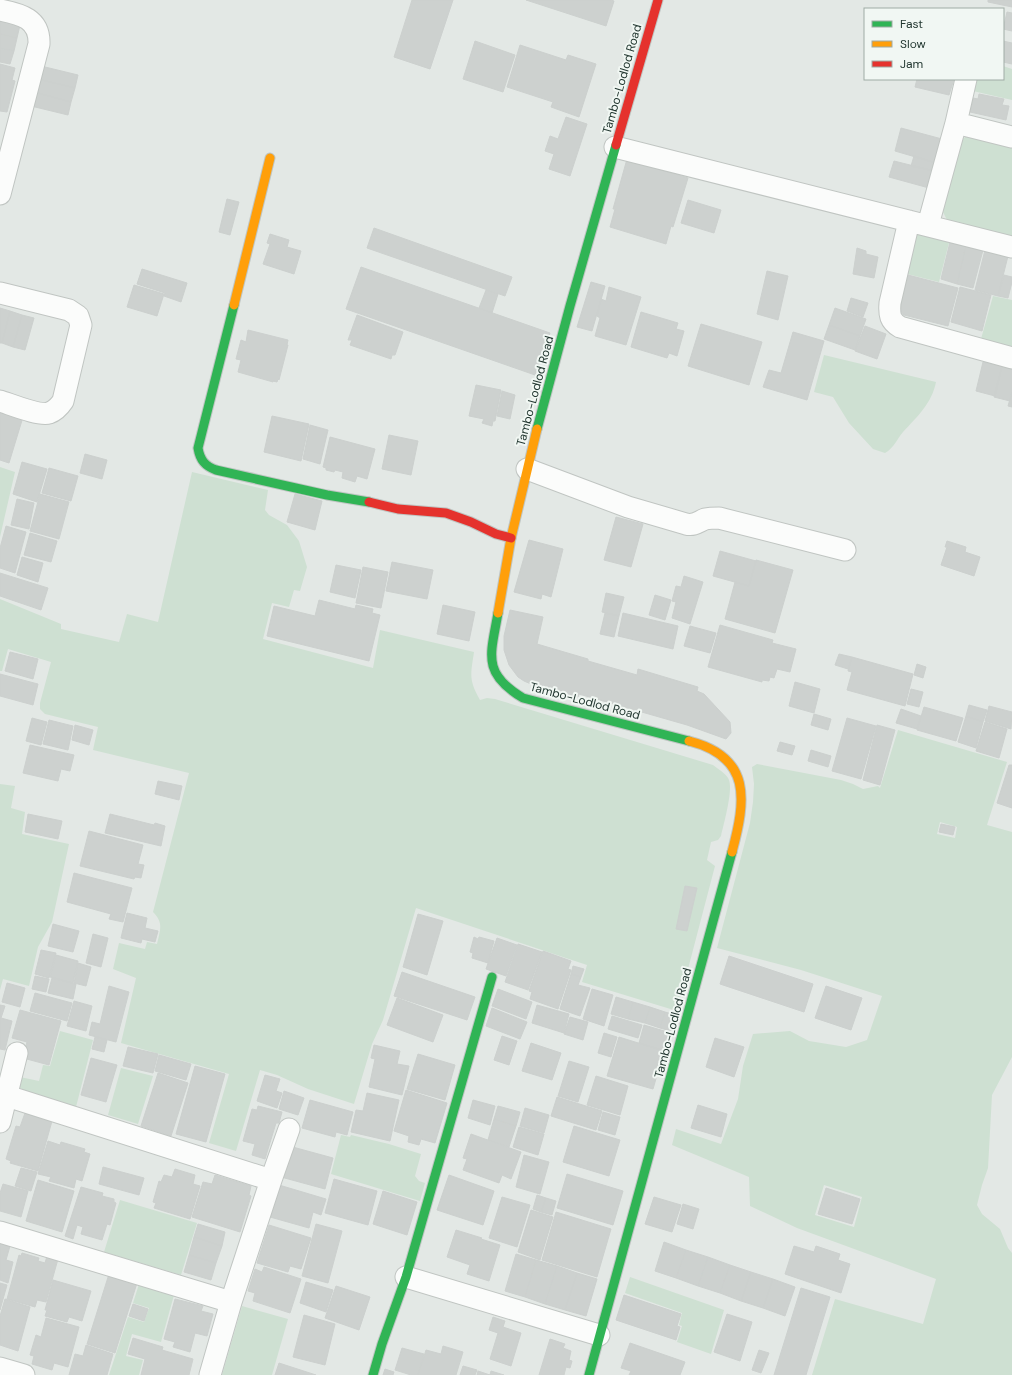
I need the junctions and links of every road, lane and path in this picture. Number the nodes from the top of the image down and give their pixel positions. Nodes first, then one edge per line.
1 (658, 0) edge
2 (4, 7) edge
3 (966, 80) edge
4 (956, 123) junction
5 (1012, 137) edge
6 (615, 147) junction
7 (270, 158) dead end
8 (0, 194) edge
9 (919, 223) junction
10 (1012, 247) edge
11 (0, 293) edge
12 (1012, 358) edge
13 (0, 401) edge
14 (527, 469) junction
15 (511, 538) junction
16 (846, 550) dead end
17 (492, 977) dead end
18 (17, 1053) dead end
19 (7, 1096) junction
20 (0, 1122) edge
21 (290, 1130) dead end
22 (271, 1180) junction
23 (0, 1232) edge
24 (406, 1277) junction
25 (231, 1302) junction
26 (600, 1335) junction
27 (0, 1368) edge
28 (23, 1375) edge
29 (210, 1375) edge
30 (373, 1375) edge
31 (589, 1375) edge

1 - 6 street, Tambo-Lodlod Road
2 - 8 street
3 - 4 street
4 - 5 street
4 - 9 street
6 - 9 street
6 - 14 street, Tambo-Lodlod Road
7 - 15 street
9 - 10 street
9 - 12 street
11 - 13 street
14 - 15 street, Tambo-Lodlod Road
14 - 16 street
15 - 26 street, Tambo-Lodlod Road
17 - 24 street
18 - 19 street
19 - 20 street
19 - 22 street
21 - 22 street
22 - 25 street
23 - 25 street
24 - 26 street
24 - 30 street
25 - 29 street
26 - 31 street, Tambo-Lodlod Road
27 - 28 street

